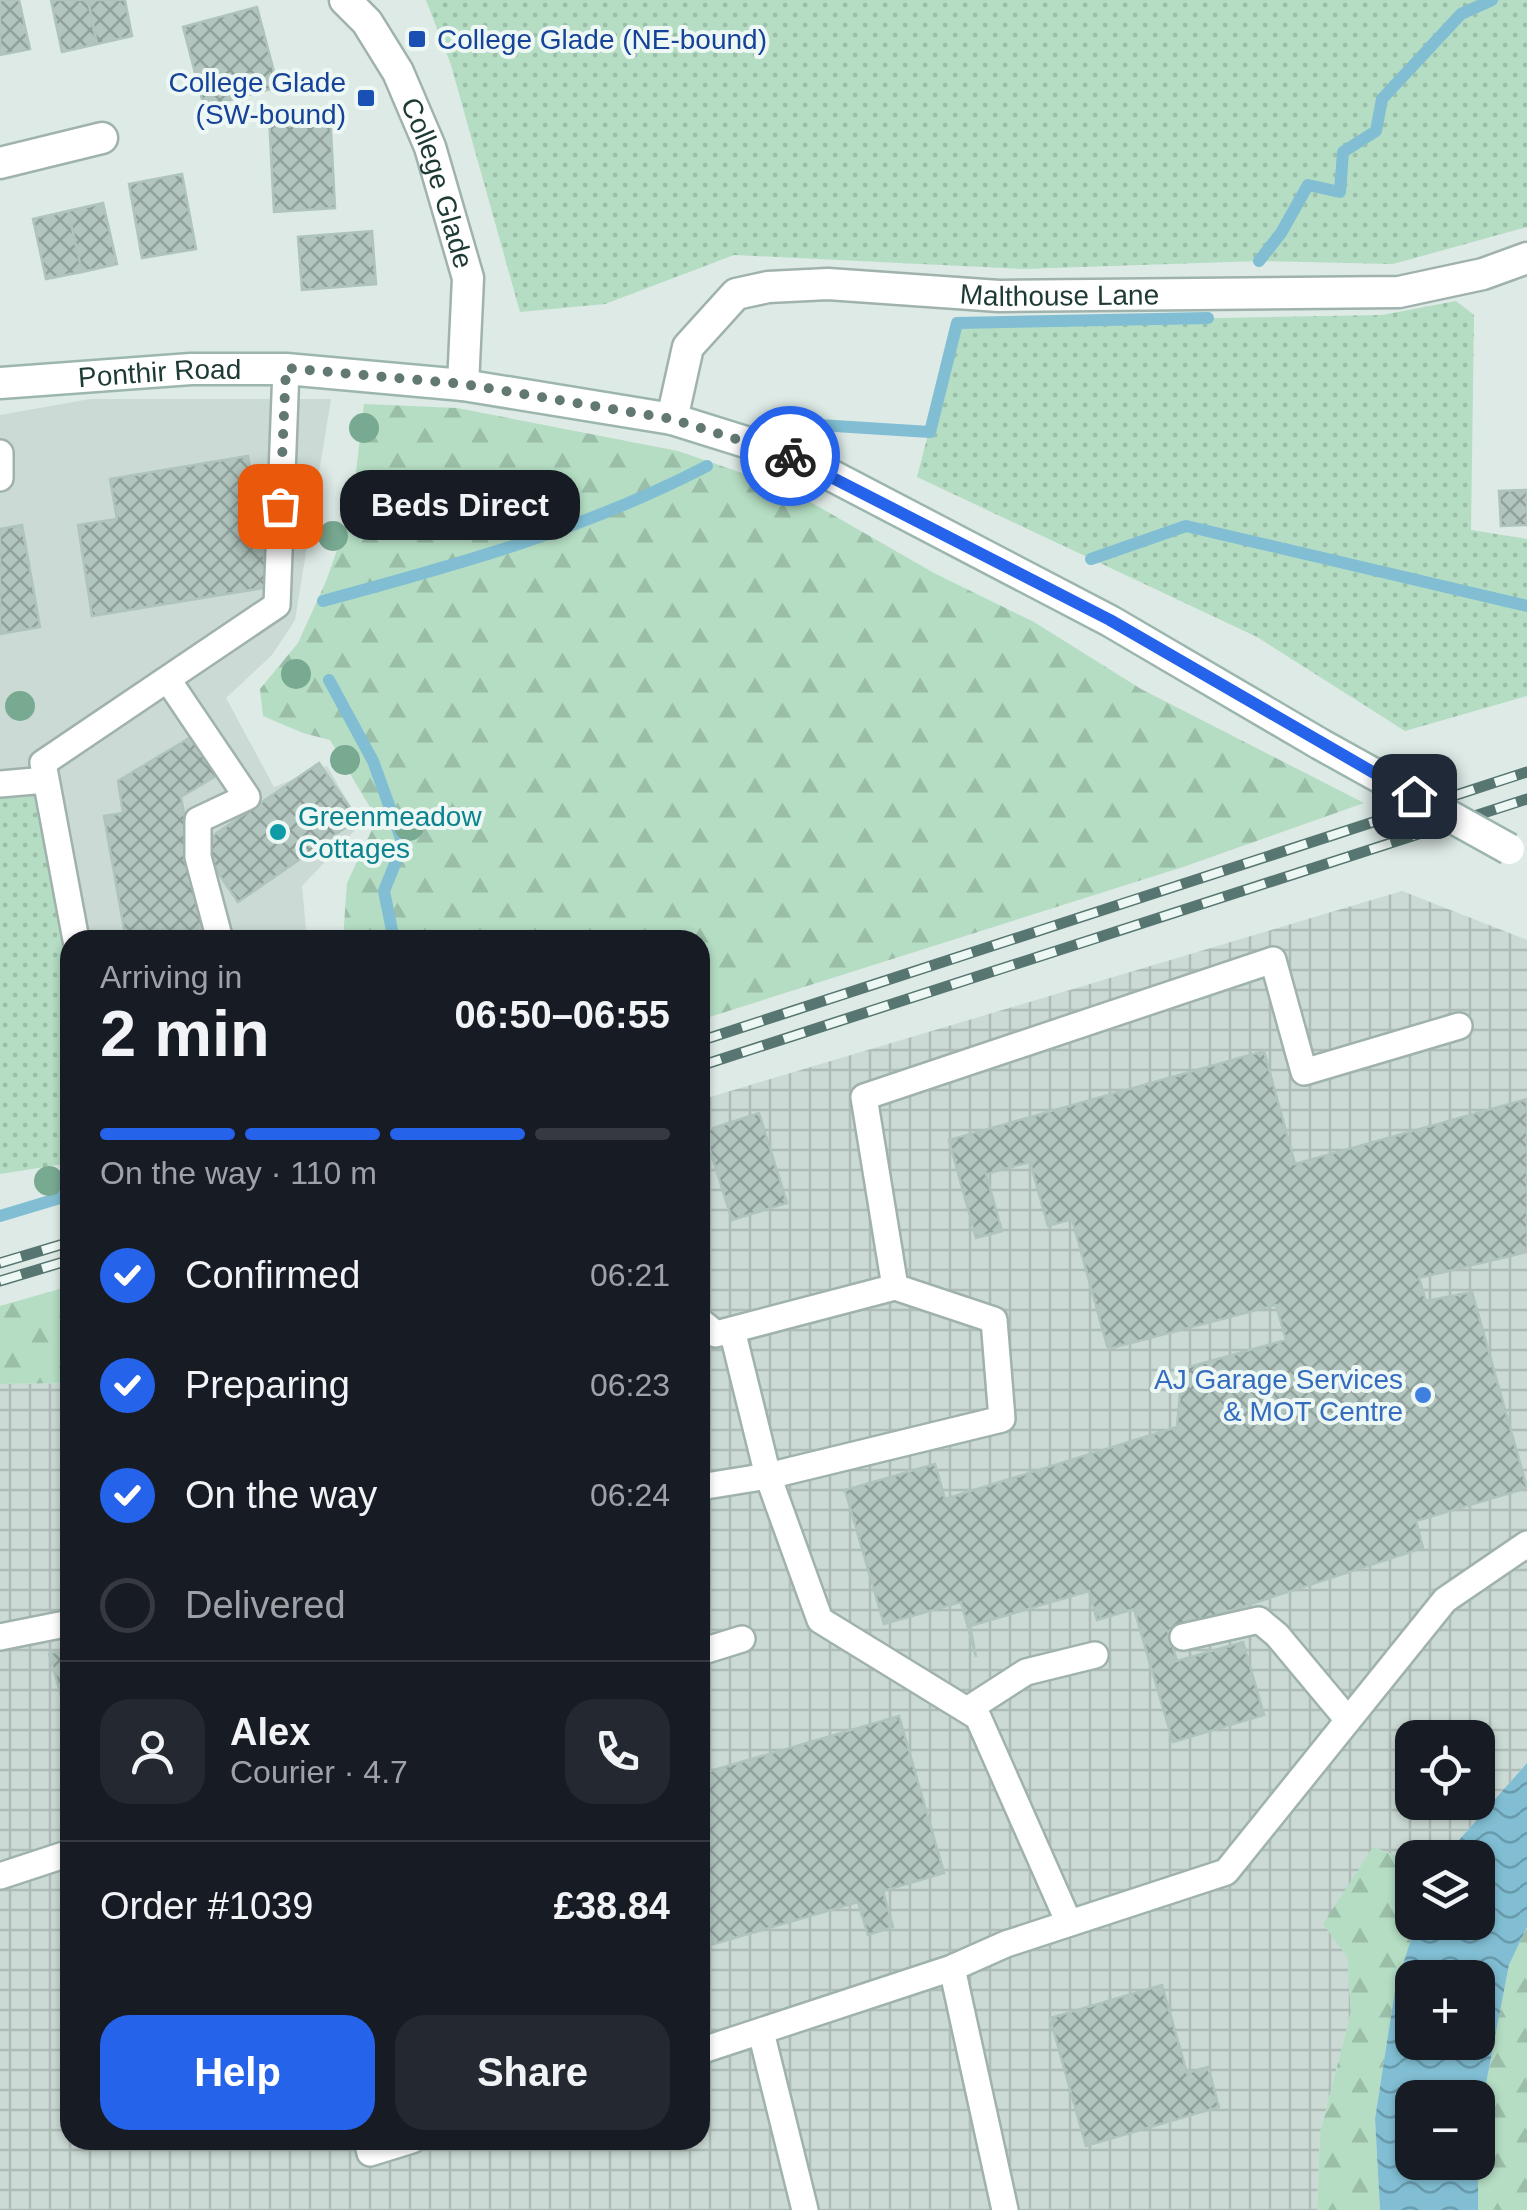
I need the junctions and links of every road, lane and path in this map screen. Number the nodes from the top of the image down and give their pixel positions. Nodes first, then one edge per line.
1 (345, 0) edge
2 (102, 138) dead end
3 (0, 164) edge
4 (1527, 258) edge
5 (286, 368) junction
6 (0, 383) edge
7 (463, 384) junction
8 (672, 419) junction
9 (0, 453) edge
10 (0, 478) edge
11 (168, 680) junction
12 (46, 780) junction
13 (0, 784) edge
14 (1518, 852) edge
15 (74, 930) edge
16 (217, 930) edge
17 (1459, 1026) dead end
18 (895, 1287) junction
19 (710, 1329) edge
20 (732, 1330) junction
21 (768, 1476) junction
22 (710, 1485) edge
23 (1527, 1544) edge
24 (60, 1625) edge
25 (0, 1637) edge
26 (1183, 1637) dead end
27 (742, 1639) dead end
28 (710, 1649) edge
29 (1095, 1655) dead end
30 (967, 1710) junction
31 (1348, 1720) junction
32 (60, 1856) edge
33 (0, 1876) edge
34 (1068, 1923) junction
35 (952, 1968) junction
36 (762, 2032) junction
37 (710, 2048) edge
38 (805, 2210) edge
39 (1005, 2210) edge

1 - 7 main road, College Glade
2 - 3 main road
4 - 8 main road, Malthouse Lane
5 - 6 main road, Ponthir Road
5 - 7 main road, Ponthir Road
5 - 11 lane
7 - 8 main road, Ponthir Road
8 - 14 main road, Ponthir Road, bridge
9 - 10 lane
11 - 12 lane
11 - 16 lane
12 - 13 lane
12 - 15 lane
17 - 18 lane
18 - 20 lane
18 - 21 lane
19 - 20 lane
20 - 21 lane
21 - 22 lane
21 - 30 lane
23 - 31 lane
24 - 25 lane
26 - 31 lane
27 - 28 lane
29 - 30 lane
30 - 34 lane
31 - 34 lane
32 - 33 lane
34 - 35 lane
35 - 36 lane
35 - 39 lane
36 - 37 lane
36 - 38 lane

